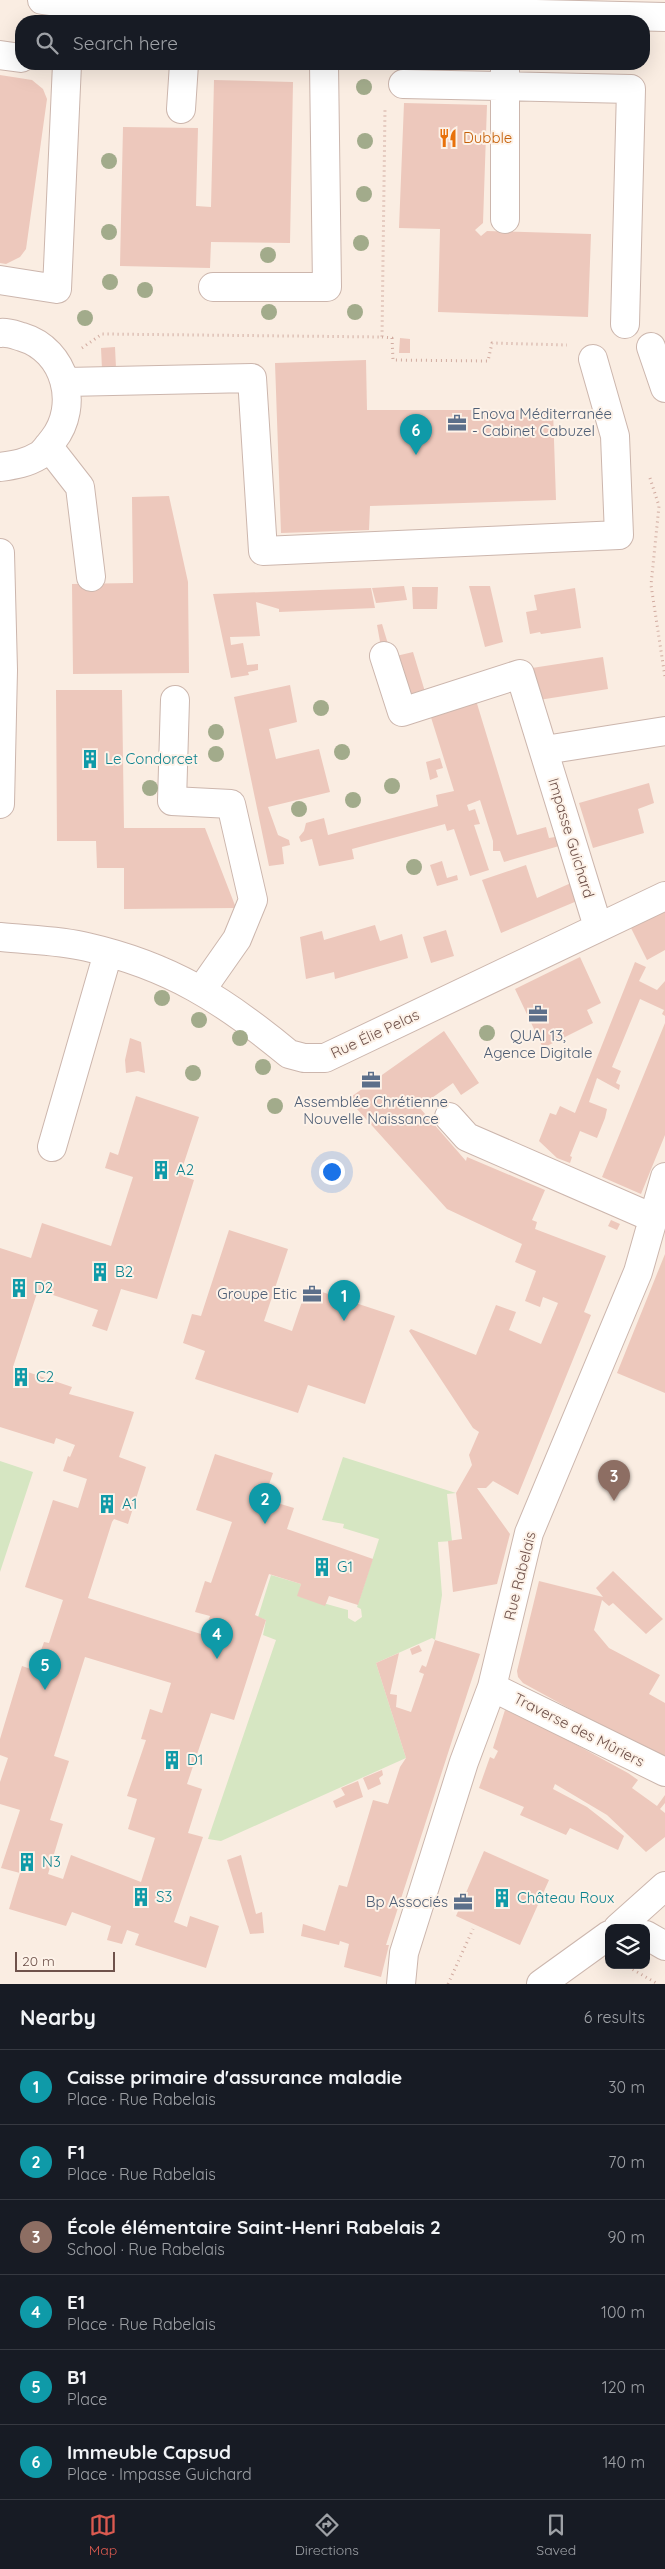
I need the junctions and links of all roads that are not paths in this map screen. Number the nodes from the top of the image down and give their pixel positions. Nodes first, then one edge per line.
1 (57, 8) edge
2 (186, 14) edge
3 (254, 15) edge
4 (650, 17) edge
5 (665, 17) edge
6 (0, 55) edge
7 (15, 57) edge
8 (64, 70) edge
9 (184, 70) edge
10 (324, 70) edge
11 (505, 75) edge
12 (403, 84) dead end
13 (181, 109) dead end
14 (505, 219) dead end
15 (0, 280) edge
16 (213, 287) dead end
17 (625, 324) dead end
18 (0, 333) edge
19 (651, 347) dead end
20 (593, 359) dead end
21 (66, 382) junction
22 (665, 388) edge
23 (48, 446) junction
24 (0, 467) edge
25 (0, 553) edge
26 (91, 577) dead end
27 (384, 656) dead end
28 (175, 700) dead end
29 (665, 731) edge
30 (545, 750) junction
31 (0, 804) edge
32 (665, 896) edge
33 (598, 927) junction
34 (0, 937) edge
35 (108, 953) junction
36 (202, 989) junction
37 (449, 1117) dead end
38 (52, 1147) dead end
39 (665, 1177) edge
40 (653, 1218) junction
41 (492, 1687) junction
42 (665, 1772) edge
43 (665, 1886) edge
44 (631, 1924) edge
45 (650, 1940) edge
46 (605, 1943) edge
47 (665, 1946) edge
48 (401, 1984) edge
49 (541, 1984) edge

1 - 2 street
2 - 3 street
4 - 5 street
6 - 7 street
8 - 15 street
9 - 13 street
10 - 16 street
11 - 12 street
11 - 14 street
11 - 17 street
18 - 21 street
19 - 22 street
20 - 21 street
21 - 23 street
23 - 24 street
23 - 26 street
25 - 31 street
27 - 30 street, Impasse Guichard
28 - 36 street
29 - 30 street
30 - 33 street, Impasse Guichard
32 - 33 street, Rue Élie Pelas
33 - 36 street, Rue Élie Pelas
34 - 35 street, Rue Élie Pelas
35 - 36 street, Rue Élie Pelas
35 - 38 street
37 - 40 street
39 - 40 street, Rue Rabelais
40 - 41 street, Rue Rabelais
41 - 42 street, Traverse des Mûriers
41 - 48 street, Rue Rabelais
43 - 44 street
45 - 47 street
46 - 49 street

